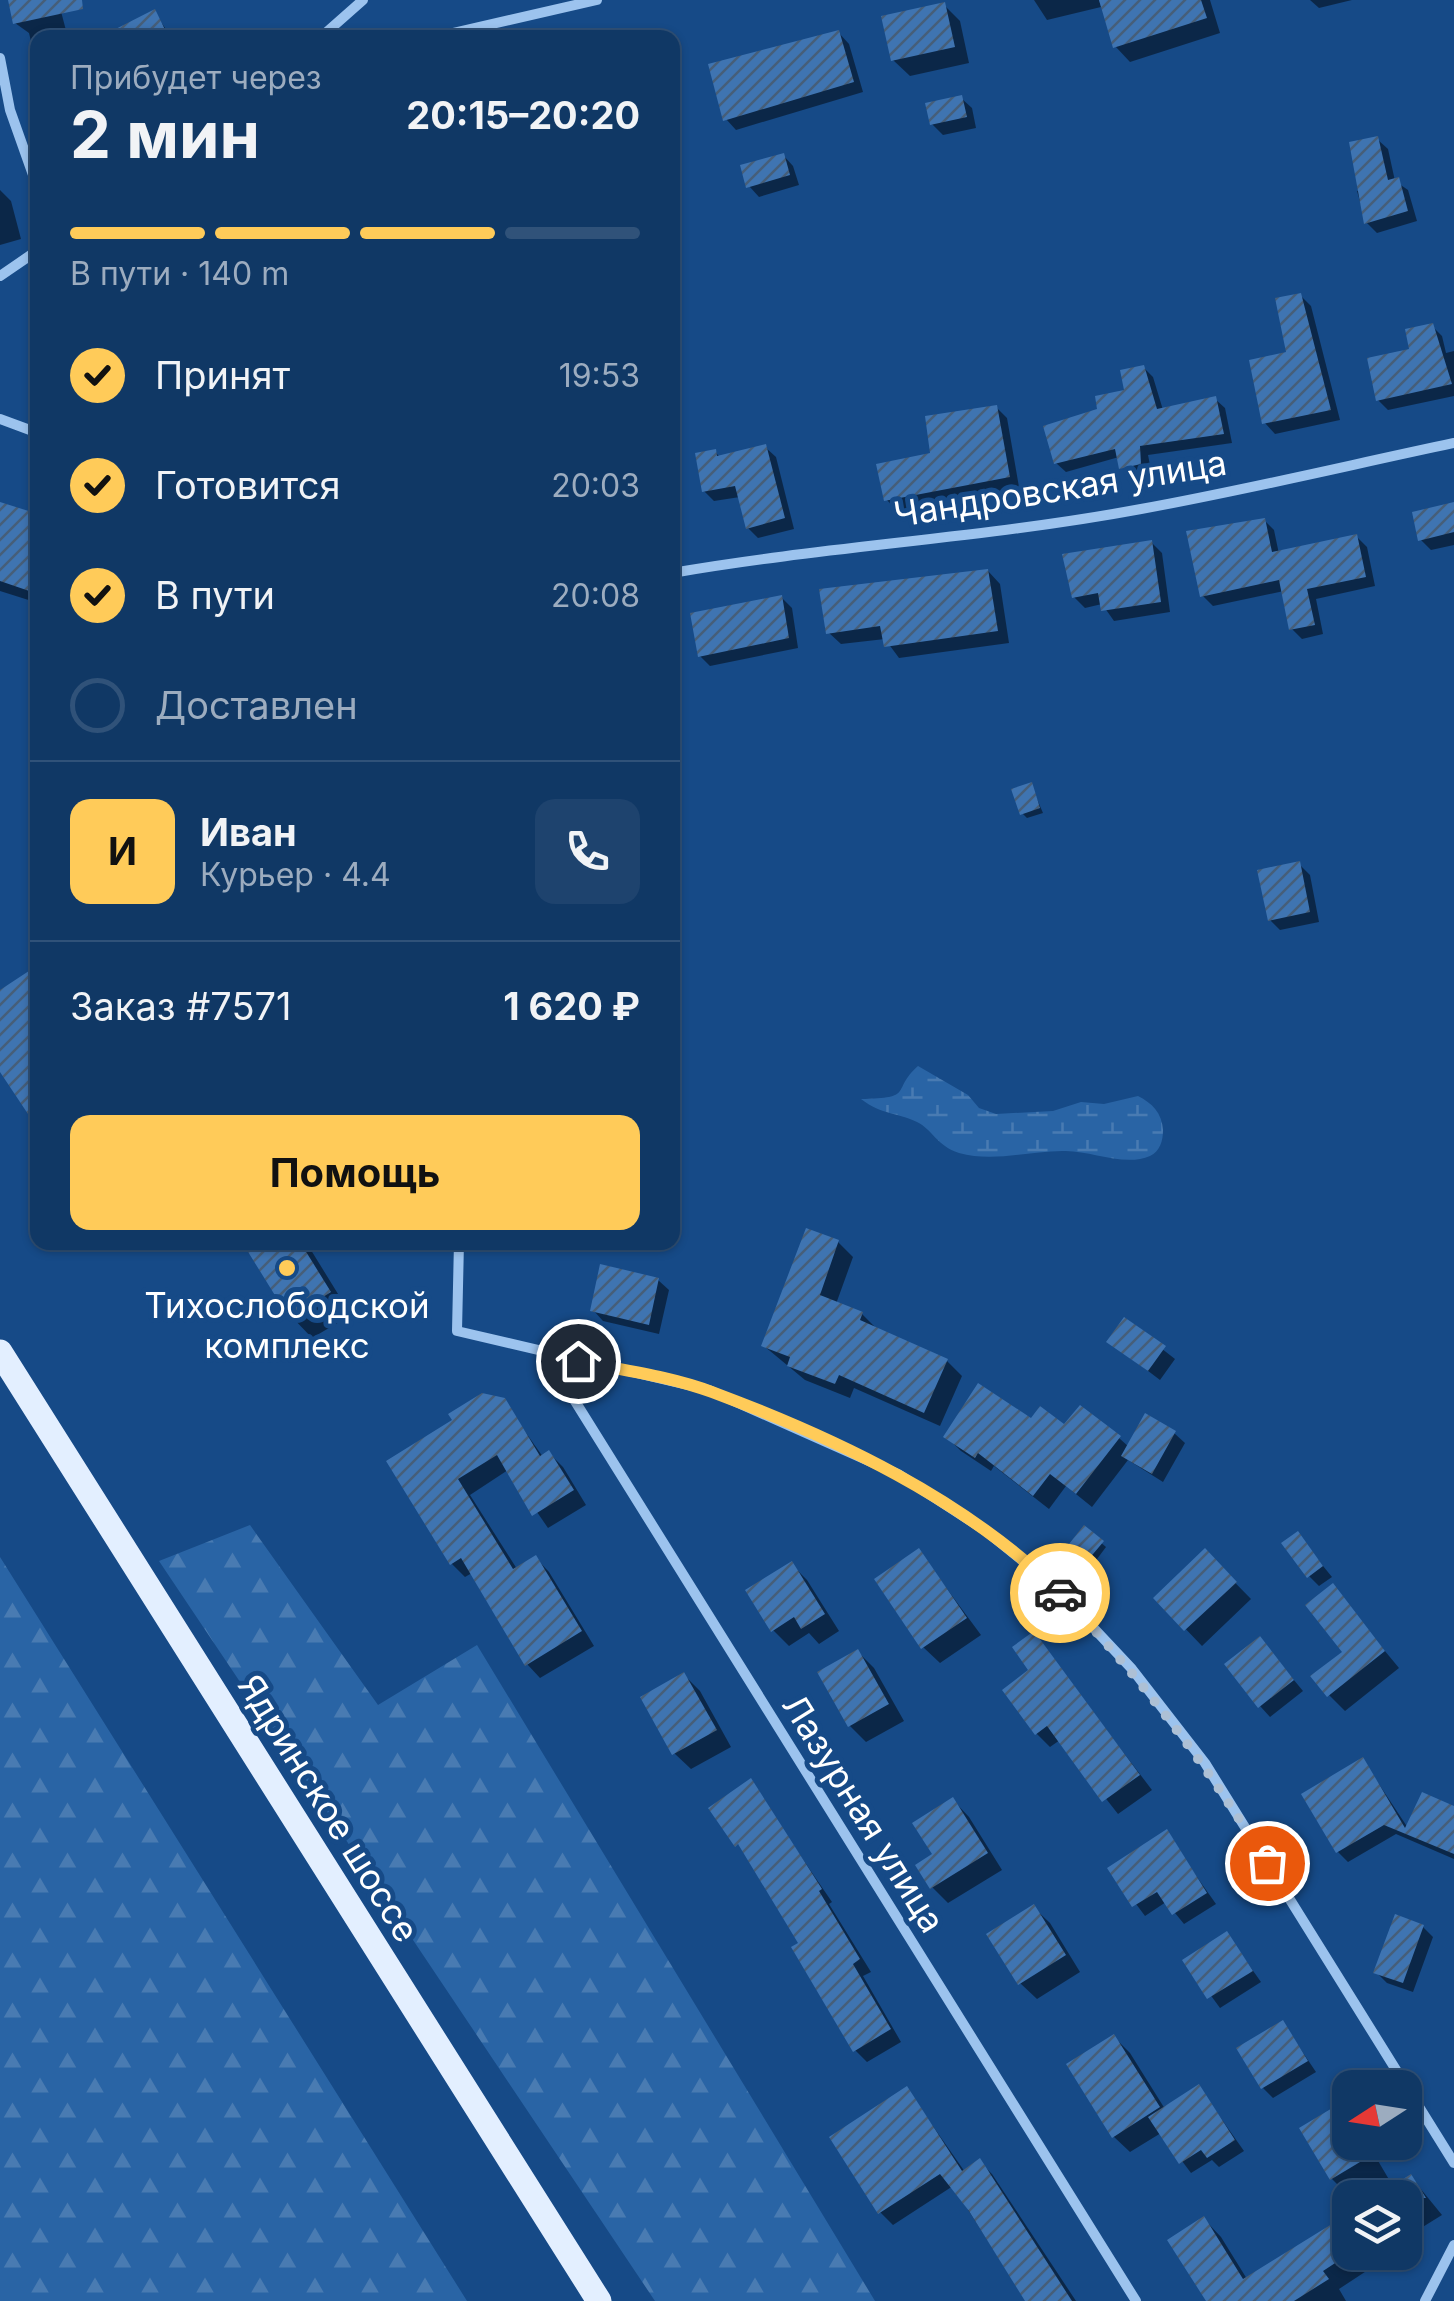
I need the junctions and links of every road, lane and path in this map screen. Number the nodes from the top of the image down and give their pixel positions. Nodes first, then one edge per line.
1 (362, 0) edge
2 (597, 0) edge
3 (329, 30) edge
4 (466, 30) edge
5 (0, 58) edge
6 (30, 167) edge
7 (30, 255) edge
8 (0, 276) edge
9 (0, 419) edge
10 (30, 430) edge
11 (1454, 443) edge
12 (680, 572) edge
13 (459, 1250) edge
14 (0, 1352) edge
15 (545, 1353) junction
16 (1454, 2163) edge
17 (1454, 2246) edge
18 (599, 2301) edge
19 (1136, 2301) edge
20 (1425, 2301) edge

1 - 3 street
2 - 4 street
5 - 6 street
7 - 8 street
9 - 10 street
11 - 12 street, Чандровская улица
13 - 15 street
14 - 18 main road, Ядринское шоссе
15 - 16 street
15 - 19 street, Лазурная улица
17 - 20 street

